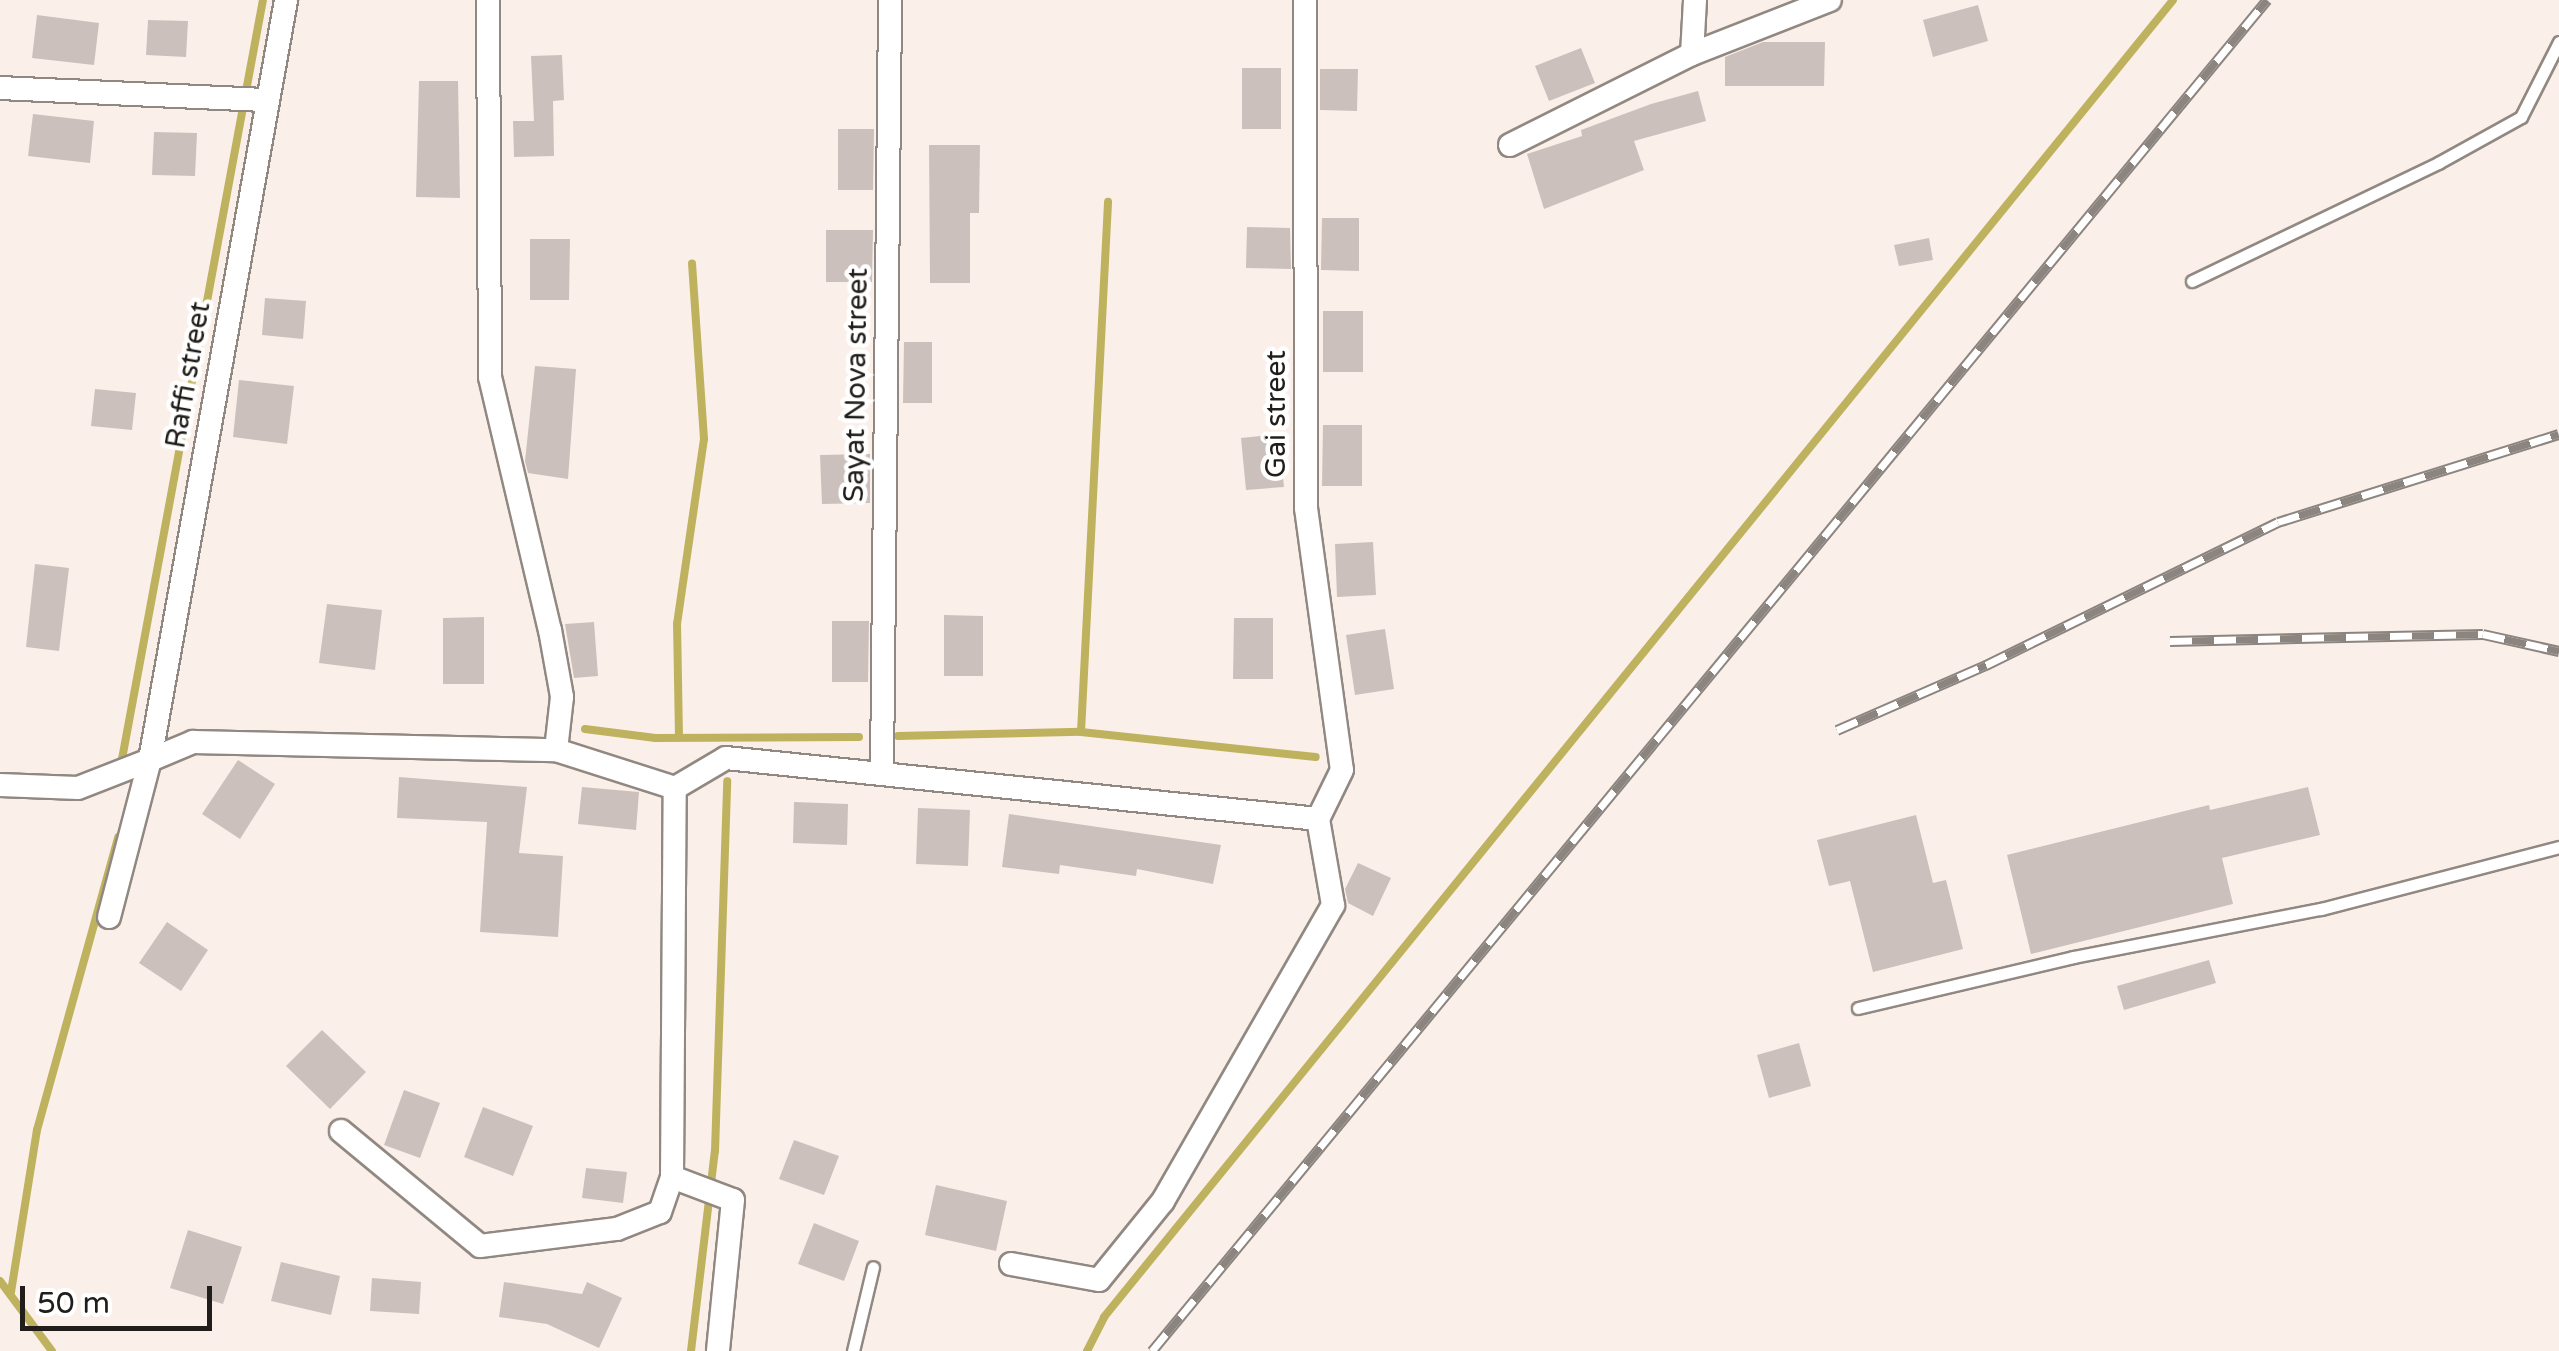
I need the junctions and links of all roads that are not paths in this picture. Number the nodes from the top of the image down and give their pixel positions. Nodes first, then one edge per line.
1 (286, 0) edge
2 (488, 0) edge
3 (890, 0) edge
4 (1305, 0) edge
5 (1695, 0) edge
6 (1830, 0) edge
7 (2559, 42) edge
8 (1692, 54) junction
9 (0, 88) edge
10 (254, 99) junction
11 (1510, 144) dead end
12 (2192, 281) dead end
13 (556, 750) junction
14 (150, 760) junction
15 (882, 770) junction
16 (0, 785) edge
17 (675, 788) junction
18 (1318, 819) junction
19 (2559, 847) edge
20 (109, 917) dead end
21 (1858, 1008) dead end
22 (341, 1131) dead end
23 (672, 1177) junction
24 (1011, 1264) dead end
25 (873, 1267) dead end
26 (718, 1351) edge
27 (853, 1351) edge

1 - 10 street, Raffi street
2 - 13 street
3 - 15 street, Sayat Nova street
4 - 18 street, Gai street
5 - 8 street
6 - 8 street
7 - 12 lane
8 - 11 street
9 - 10 street
10 - 14 street, Raffi street
13 - 14 street
13 - 17 street
14 - 16 street
14 - 20 street, Raffi street
15 - 17 street
15 - 18 street
17 - 23 street
18 - 24 street
19 - 21 lane
22 - 23 street
23 - 26 street
25 - 27 lane

